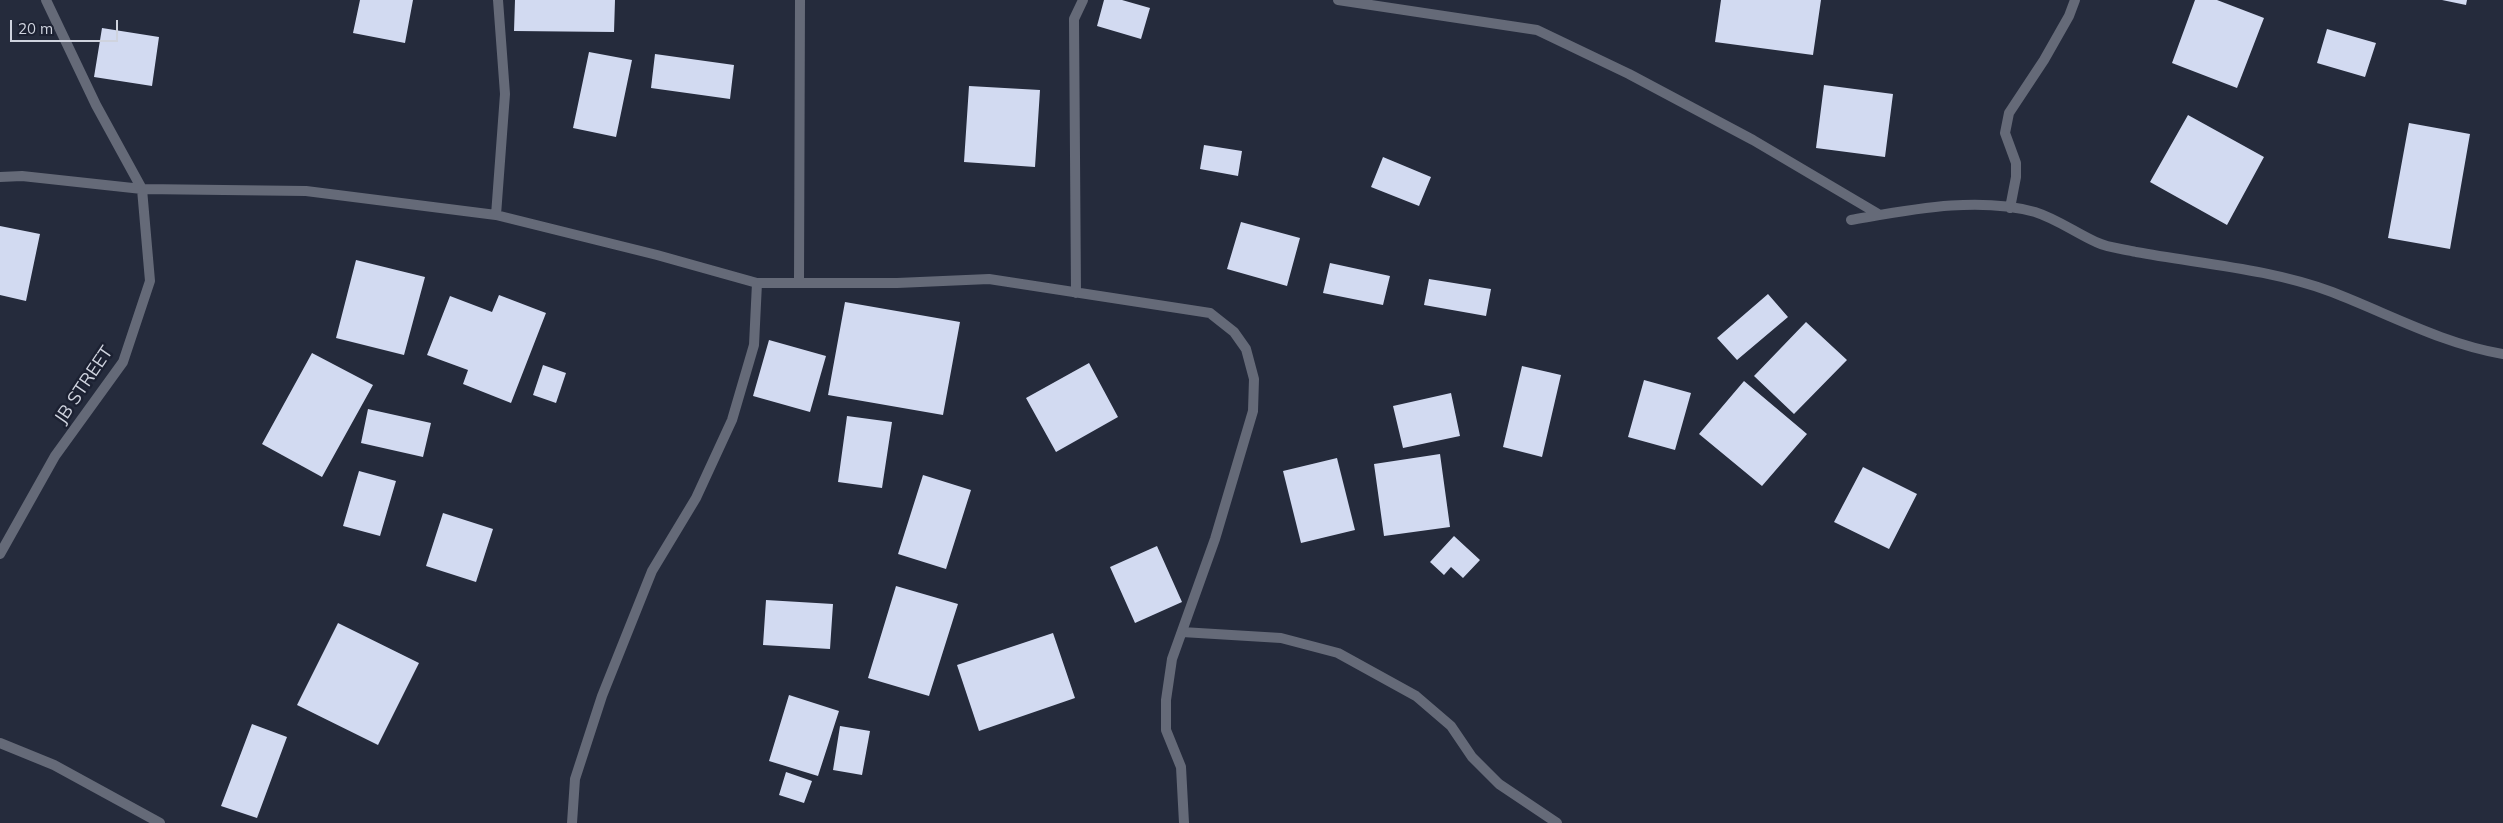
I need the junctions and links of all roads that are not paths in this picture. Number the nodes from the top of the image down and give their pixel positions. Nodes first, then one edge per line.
1 (46, 0) edge
2 (498, 0) edge
3 (800, 0) edge
4 (1082, 0) edge
5 (1338, 0) edge
6 (2075, 0) edge
7 (0, 177) edge
8 (142, 189) junction
9 (2010, 208) junction
10 (496, 215) junction
11 (1880, 215) junction
12 (1851, 220) dead end
13 (800, 282) junction
14 (757, 283) junction
15 (1076, 293) junction
16 (2503, 354) edge
17 (0, 554) edge
18 (1182, 632) junction
19 (0, 743) edge
20 (160, 823) edge
21 (572, 823) edge
22 (1184, 823) edge
23 (1557, 823) edge

1 - 8 street
2 - 10 street
3 - 13 street
4 - 15 street
5 - 11 street
6 - 9 street
7 - 8 street
8 - 10 street
8 - 17 street, JB STREET
9 - 11 street
9 - 16 street
10 - 14 street
11 - 12 street
13 - 14 street
13 - 15 street
14 - 21 street
15 - 18 street
18 - 22 street
18 - 23 street
19 - 20 street

